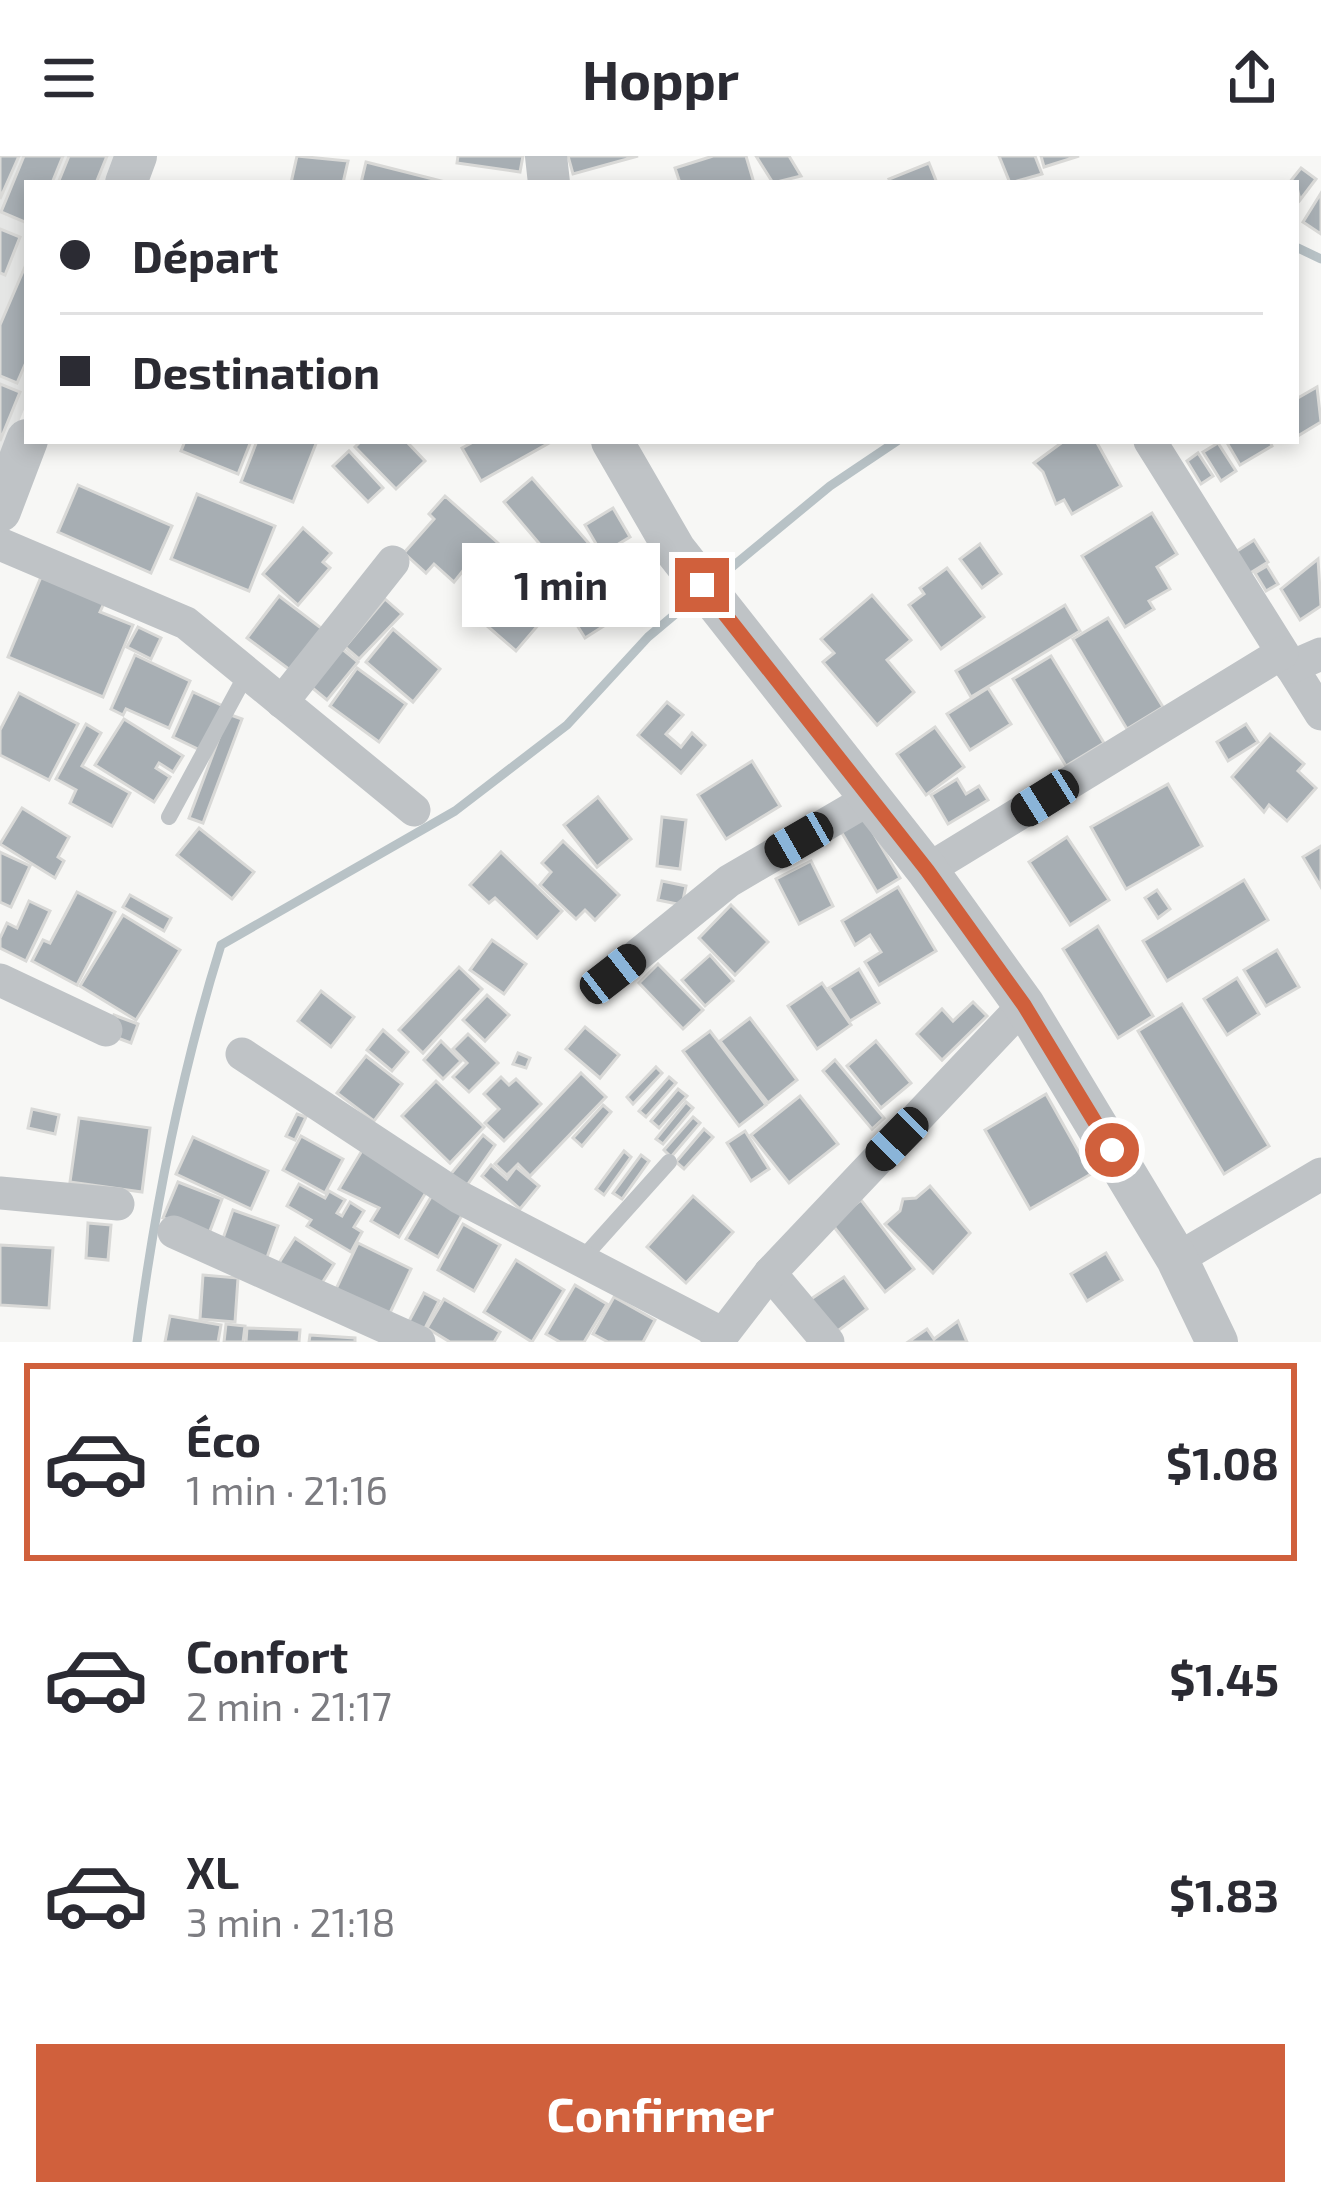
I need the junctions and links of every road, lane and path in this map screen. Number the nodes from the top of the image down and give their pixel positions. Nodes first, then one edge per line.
1 (25, 444) edge
2 (613, 444) edge
3 (1152, 444) edge
4 (0, 511) edge
5 (0, 544) edge
6 (393, 562) dead end
7 (1298, 658) edge
8 (247, 673) junction
9 (282, 702) junction
10 (1321, 714) edge
11 (869, 799) junction
12 (414, 811) dead end
13 (169, 817) dead end
14 (927, 870) junction
15 (613, 974) dead end
16 (0, 980) edge
17 (1024, 1005) junction
18 (106, 1030) dead end
19 (242, 1054) dead end
20 (669, 1162) dead end
21 (1321, 1174) edge
22 (0, 1193) edge
23 (118, 1204) dead end
24 (174, 1232) dead end
25 (1177, 1259) junction
26 (581, 1260) junction
27 (770, 1273) junction
28 (720, 1338) edge
29 (408, 1339) edge
30 (828, 1342) edge
31 (1217, 1342) edge

1 - 4 street
2 - 11 street
3 - 7 street
5 - 8 street
6 - 9 street
7 - 10 street
7 - 14 street
8 - 9 street
8 - 13 lane
9 - 12 street
11 - 14 street
11 - 15 street
14 - 17 street
16 - 18 street
17 - 25 street
17 - 27 street
19 - 26 street
20 - 26 lane
21 - 25 street
22 - 23 street
24 - 29 street
25 - 31 street
26 - 28 street
27 - 28 street
27 - 30 street

